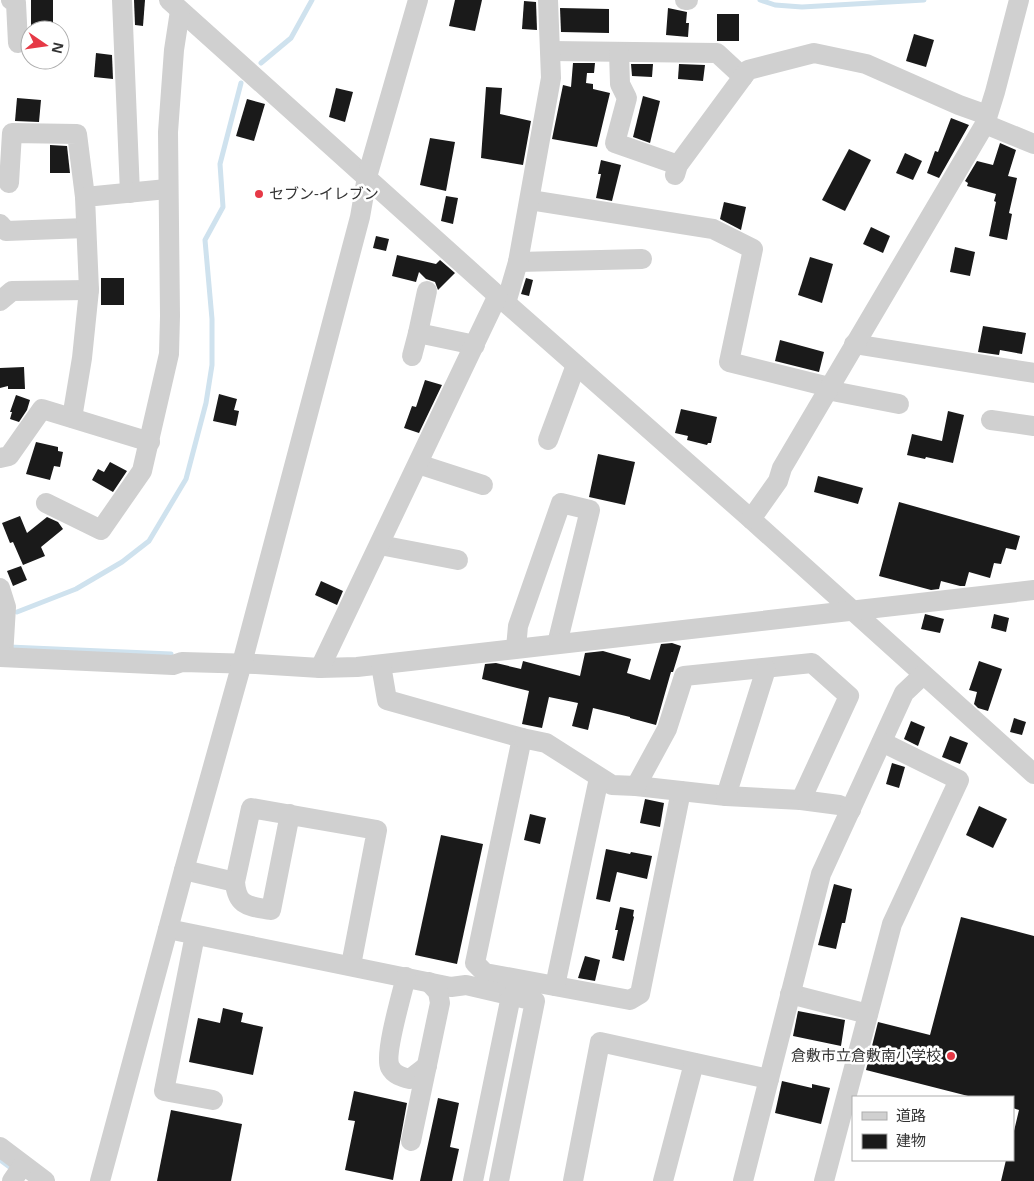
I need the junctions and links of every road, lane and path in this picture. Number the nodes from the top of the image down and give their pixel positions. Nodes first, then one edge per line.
1 (11, 0) edge
2 (122, 0) edge
3 (418, 0) edge
4 (548, 0) edge
5 (1019, 0) edge
6 (174, 5) edge
7 (18, 42) dead end
8 (551, 51) junction
9 (619, 52) junction
10 (743, 77) junction
11 (986, 120) junction
12 (1034, 144) edge
13 (367, 177) junction
14 (9, 184) dead end
15 (167, 189) junction
16 (130, 193) junction
17 (85, 197) junction
18 (530, 200) junction
19 (0, 224) edge
20 (86, 228) junction
21 (642, 259) dead end
22 (518, 262) junction
23 (89, 290) junction
24 (427, 292) dead end
25 (502, 299) junction
26 (0, 301) edge
27 (418, 333) junction
28 (854, 344) junction
29 (475, 345) junction
30 (412, 356) dead end
31 (576, 365) junction
32 (1034, 373) edge
33 (828, 389) junction
34 (899, 404) dead end
35 (72, 418) junction
36 (991, 420) dead end
37 (1034, 426) edge
38 (548, 440) dead end
39 (150, 442) junction
40 (0, 458) edge
41 (418, 464) junction
42 (483, 485) dead end
43 (46, 503) dead end
44 (751, 519) junction
45 (380, 545) junction
46 (458, 560) dead end
47 (0, 588) edge
48 (1034, 590) edge
49 (851, 610) junction
50 (559, 640) junction
51 (516, 644) junction
52 (1, 657) edge
53 (242, 663) junction
54 (381, 665) junction
55 (320, 668) junction
56 (766, 669) junction
57 (923, 675) junction
58 (522, 738) junction
59 (882, 742) junction
60 (1034, 774) edge
61 (599, 778) junction
62 (636, 786) junction
63 (681, 791) junction
64 (726, 796) junction
65 (801, 800) junction
66 (851, 810) junction
67 (290, 814) junction
68 (184, 870) junction
69 (235, 882) junction
70 (168, 929) junction
71 (195, 935) junction
72 (351, 966) junction
73 (406, 977) junction
74 (429, 982) junction
75 (555, 986) junction
76 (790, 994) junction
77 (511, 996) junction
78 (868, 1014) junction
79 (694, 1063) junction
80 (427, 1066) junction
81 (769, 1079) junction
82 (213, 1100) dead end
83 (411, 1141) dead end
84 (0, 1147) edge
85 (17, 1173) edge
86 (45, 1181) edge
87 (100, 1181) edge
88 (473, 1181) edge
89 (499, 1181) edge
90 (573, 1181) edge
91 (663, 1181) edge
92 (743, 1181) edge
93 (824, 1181) edge

1 - 7 street
2 - 16 street
3 - 13 street
4 - 8 street
5 - 11 street
6 - 13 street
6 - 15 street
8 - 9 street
8 - 18 street
9 - 10 street
9 - 10 street
10 - 11 street
11 - 12 street
11 - 28 street
13 - 25 street
13 - 53 street
14 - 17 street
15 - 16 street
15 - 39 street
16 - 17 street
17 - 20 street
18 - 22 street
18 - 33 street
19 - 20 street
20 - 23 street
21 - 22 street
22 - 25 street
23 - 26 street
23 - 35 street
24 - 27 street
25 - 29 street
25 - 31 street
27 - 29 street
27 - 30 street
28 - 32 street
28 - 33 street
29 - 41 street
31 - 38 street
31 - 44 street
33 - 34 street
33 - 44 street
35 - 39 street
35 - 40 street
36 - 37 street
39 - 43 street
41 - 42 street
41 - 45 street
44 - 49 street
45 - 46 street
45 - 55 street
47 - 52 street
48 - 49 street
49 - 50 street
49 - 57 street
50 - 51 street
50 - 51 street
51 - 54 street
52 - 53 street
53 - 55 street
53 - 68 street
54 - 55 street
54 - 58 street
56 - 62 street
56 - 64 street
56 - 65 street
57 - 59 street
57 - 60 street
58 - 61 street
58 - 75 street
59 - 66 street
59 - 78 street
61 - 62 street
61 - 75 street
62 - 63 street
63 - 64 street
63 - 75 street
64 - 65 street
65 - 66 street
66 - 76 street
67 - 69 street
67 - 69 street
67 - 72 street
68 - 69 street
68 - 70 street
70 - 71 street
70 - 87 street
71 - 72 street
71 - 82 street
72 - 73 street
73 - 74 street
73 - 80 street
74 - 77 street
74 - 80 street
76 - 78 street
76 - 81 street
77 - 88 street
77 - 89 street
78 - 93 street
79 - 81 street
79 - 90 street
79 - 91 street
80 - 83 street
81 - 92 street
84 - 85 street
85 - 86 street

